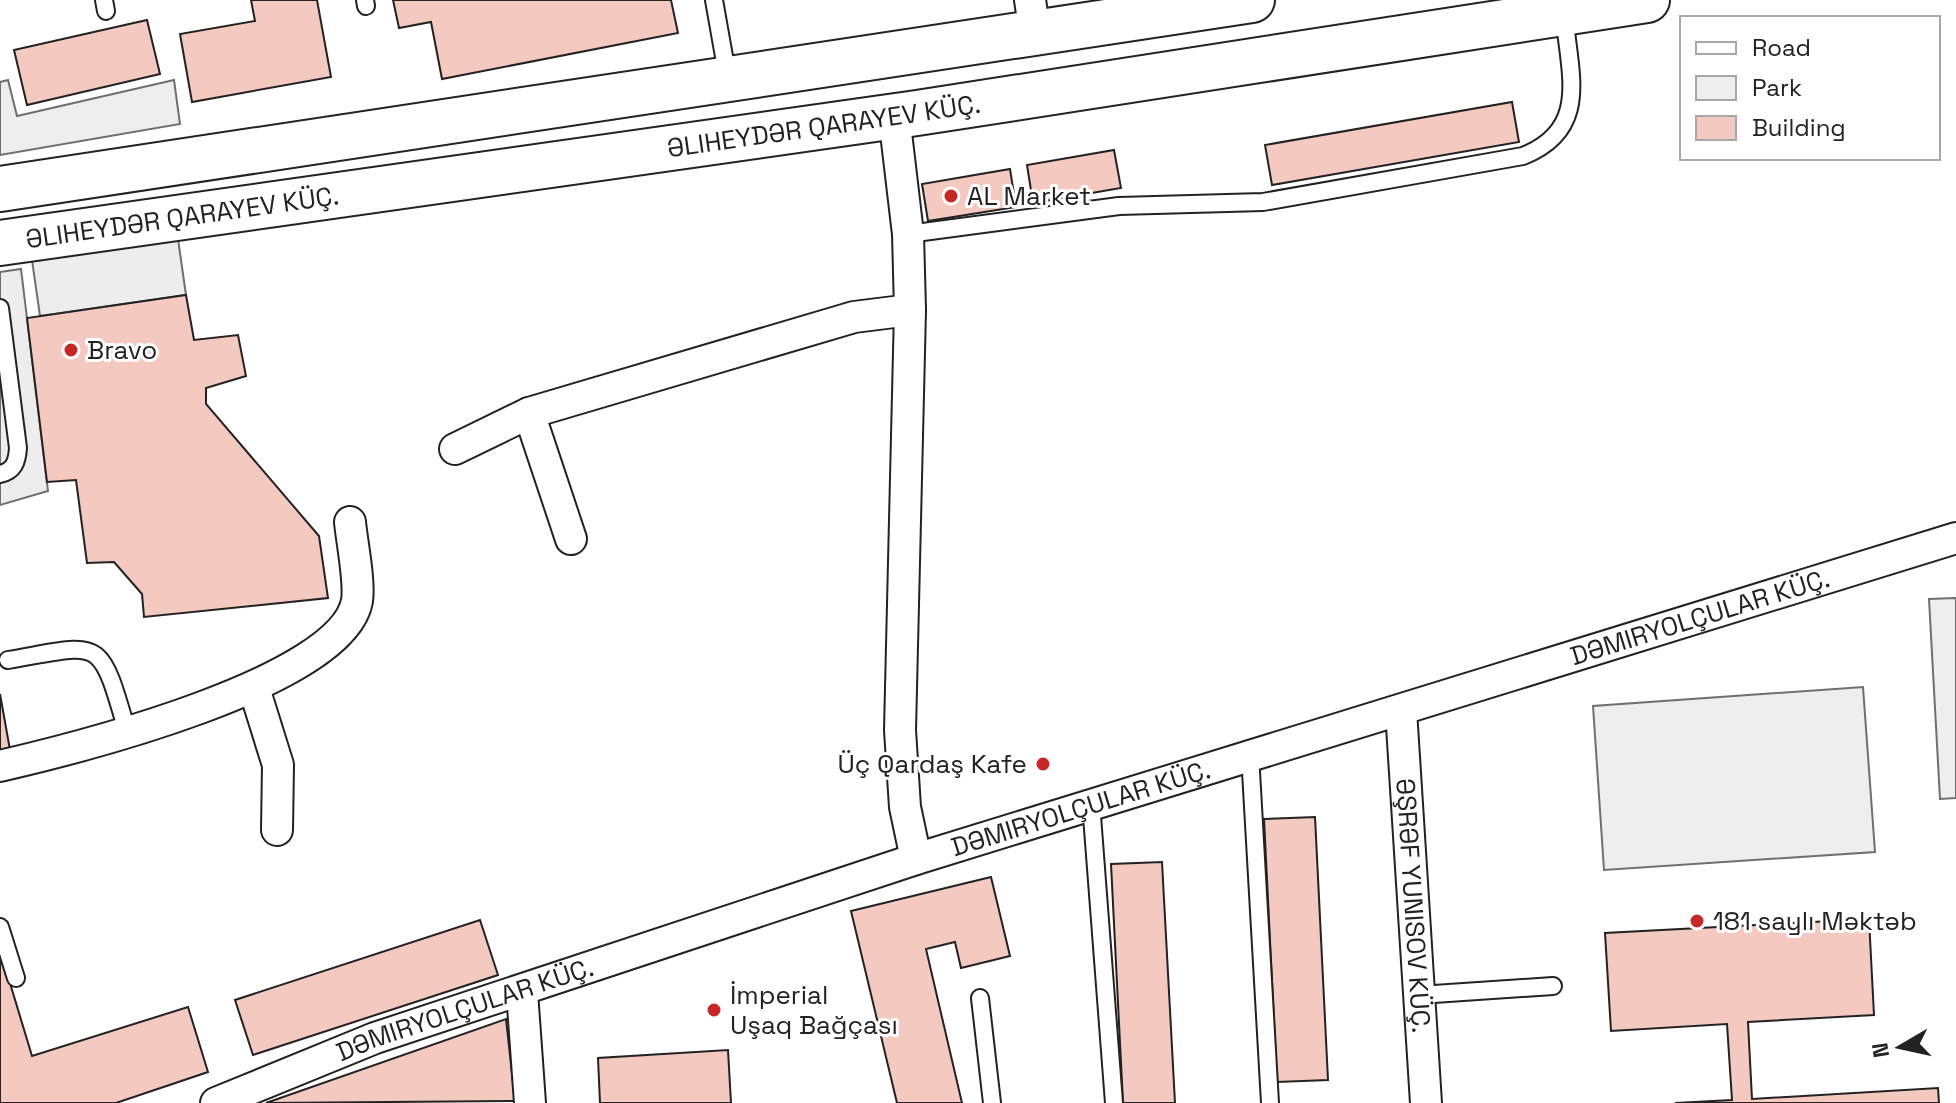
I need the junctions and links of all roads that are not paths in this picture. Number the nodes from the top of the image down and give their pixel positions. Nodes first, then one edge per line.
1 (714, 0) edge
2 (1252, 0) edge
3 (1647, 0) edge
4 (1564, 12) junction
5 (1033, 17) edge
6 (1437, 17) edge
7 (728, 81) junction
8 (894, 116) junction
9 (301, 144) junction
10 (0, 189) edge
11 (309, 200) junction
12 (908, 234) junction
13 (0, 243) edge
14 (0, 308) edge
15 (910, 310) junction
16 (3, 358) edge
17 (529, 413) junction
18 (455, 449) dead end
19 (0, 474) edge
20 (350, 522) dead end
21 (1956, 538) edge
22 (571, 539) dead end
23 (8, 660) dead end
24 (254, 688) junction
25 (1401, 710) junction
26 (127, 731) junction
27 (1250, 754) junction
28 (0, 766) edge
29 (1091, 803) junction
30 (277, 830) dead end
31 (916, 859) junction
32 (0, 927) edge
33 (16, 978) dead end
34 (1553, 986) dead end
35 (522, 992) junction
36 (1419, 995) junction
37 (980, 998) dead end
38 (216, 1103) edge
39 (530, 1103) edge
40 (992, 1103) edge
41 (1114, 1103) edge
42 (1270, 1103) edge
43 (1426, 1103) edge

1 - 7 lane
2 - 5 main road, ƏLIHEYDƏR QARAYEV KÜÇ.
3 - 4 main road, ƏLIHEYDƏR QARAYEV KÜÇ.
4 - 6 main road, ƏLIHEYDƏR QARAYEV KÜÇ.
4 - 12 lane
5 - 7 main road, ƏLIHEYDƏR QARAYEV KÜÇ.
6 - 8 main road, ƏLIHEYDƏR QARAYEV KÜÇ.
7 - 9 main road, ƏLIHEYDƏR QARAYEV KÜÇ.
8 - 11 main road, ƏLIHEYDƏR QARAYEV KÜÇ.
8 - 12 street
9 - 10 main road, ƏLIHEYDƏR QARAYEV KÜÇ.
9 - 11 main road
11 - 13 main road, ƏLIHEYDƏR QARAYEV KÜÇ.
12 - 15 street
14 - 16 lane
15 - 17 street
15 - 31 street
16 - 19 lane
17 - 18 street
17 - 22 street
20 - 24 street
21 - 25 street, DƏMIRYOLÇULAR KÜÇ.
23 - 26 lane
24 - 26 street
24 - 30 street
25 - 27 street, DƏMIRYOLÇULAR KÜÇ.
25 - 36 street, ƏŞRƏF YUNISOV KÜÇ.
26 - 28 street
27 - 29 street, DƏMIRYOLÇULAR KÜÇ.
27 - 42 lane
29 - 31 street, DƏMIRYOLÇULAR KÜÇ.
29 - 41 lane
31 - 35 street, DƏMIRYOLÇULAR KÜÇ.
32 - 33 lane
34 - 36 lane
35 - 38 street, DƏMIRYOLÇULAR KÜÇ.
35 - 39 street
36 - 43 street, ƏŞRƏF YUNISOV KÜÇ.
37 - 40 lane

